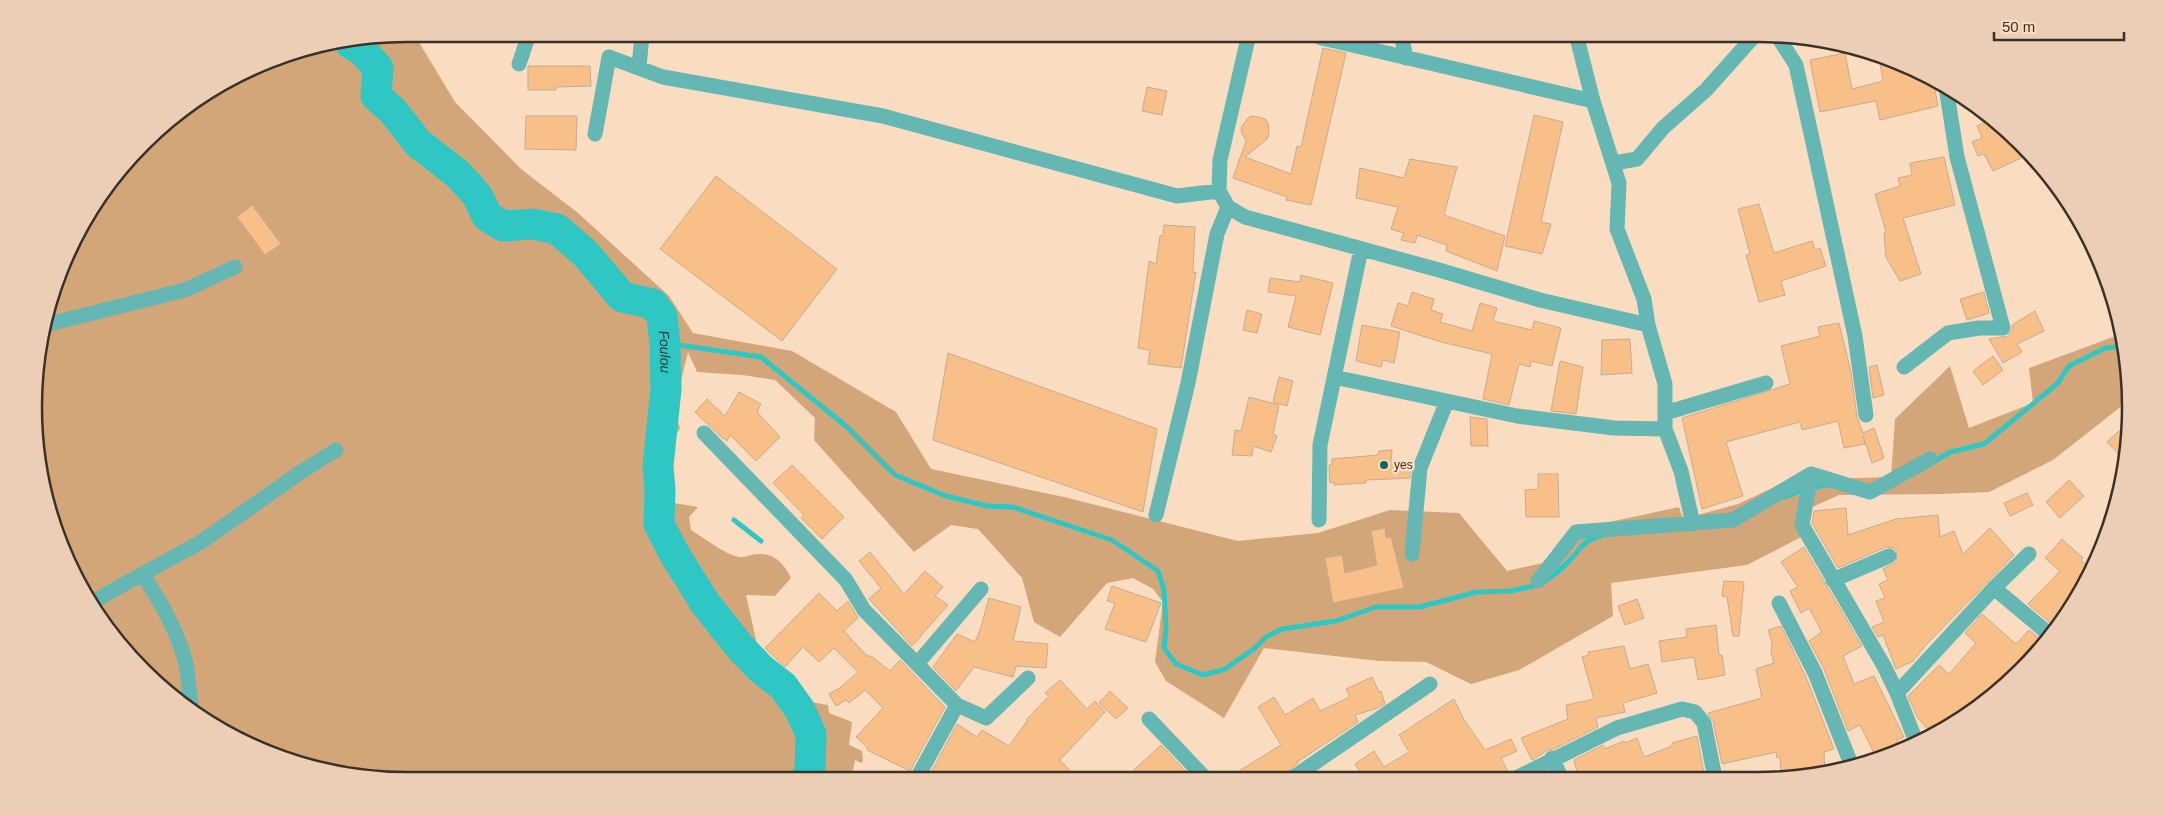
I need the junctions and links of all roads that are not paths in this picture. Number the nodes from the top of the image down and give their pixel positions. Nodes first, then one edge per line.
1 (526, 42) edge
2 (641, 42) edge
3 (1247, 42) edge
4 (1339, 42) edge
5 (1403, 42) edge
6 (1578, 42) edge
7 (1749, 42) edge
8 (1782, 43) edge
9 (1406, 58) junction
10 (518, 64) dead end
11 (639, 68) junction
12 (1948, 97) edge
13 (1593, 101) junction
14 (595, 134) dead end
15 (1614, 163) junction
16 (1219, 191) junction
17 (1228, 207) junction
18 (1361, 249) junction
19 (235, 267) dead end
20 (53, 323) edge
21 (1648, 325) junction
22 (1904, 367) dead end
23 (1334, 377) junction
24 (1766, 383) dead end
25 (1447, 401) junction
26 (1665, 413) junction
27 (1866, 415) dead end
28 (1665, 429) junction
29 (704, 433) dead end
30 (336, 450) dead end
31 (1930, 459) dead end
32 (1811, 474) junction
33 (1156, 515) dead end
34 (1320, 520) dead end
35 (1693, 524) junction
36 (1412, 554) dead end
37 (2029, 554) dead end
38 (1889, 556) dead end
39 (142, 574) junction
40 (1833, 580) junction
41 (1538, 581) dead end
42 (1994, 588) junction
43 (981, 589) dead end
44 (98, 600) edge
45 (1779, 603) dead end
46 (2045, 631) edge
47 (917, 664) junction
48 (1028, 678) dead end
49 (1430, 684) dead end
50 (1898, 693) junction
51 (190, 701) edge
52 (957, 705) junction
53 (1149, 719) dead end
54 (1914, 737) edge
55 (1552, 758) junction
56 (1850, 760) edge
57 (920, 772) edge
58 (1199, 772) edge
59 (1301, 772) edge
60 (1527, 772) edge
61 (1559, 772) edge
62 (1714, 772) edge

1 - 10 street
2 - 11 street
3 - 16 street
4 - 9 street
5 - 9 street
6 - 13 street
7 - 15 street
8 - 27 street
9 - 13 street
11 - 14 street
11 - 16 street
12 - 22 street
13 - 15 street
15 - 21 street
16 - 17 street
17 - 18 street
17 - 33 street
18 - 21 street
18 - 23 street
19 - 20 street
21 - 26 street
23 - 25 street
23 - 34 street
24 - 26 street
25 - 28 street
25 - 36 street
26 - 28 street
28 - 35 street
29 - 47 street
30 - 39 street
31 - 32 street
32 - 35 street
32 - 40 street
35 - 41 street
37 - 42 street
38 - 40 street
39 - 44 street
39 - 51 street
40 - 50 street
42 - 46 street
42 - 50 street
43 - 47 street
45 - 56 street
47 - 52 street
48 - 52 street
49 - 59 street
50 - 54 street
52 - 57 street
53 - 58 street
55 - 60 street
55 - 61 street
55 - 62 street

